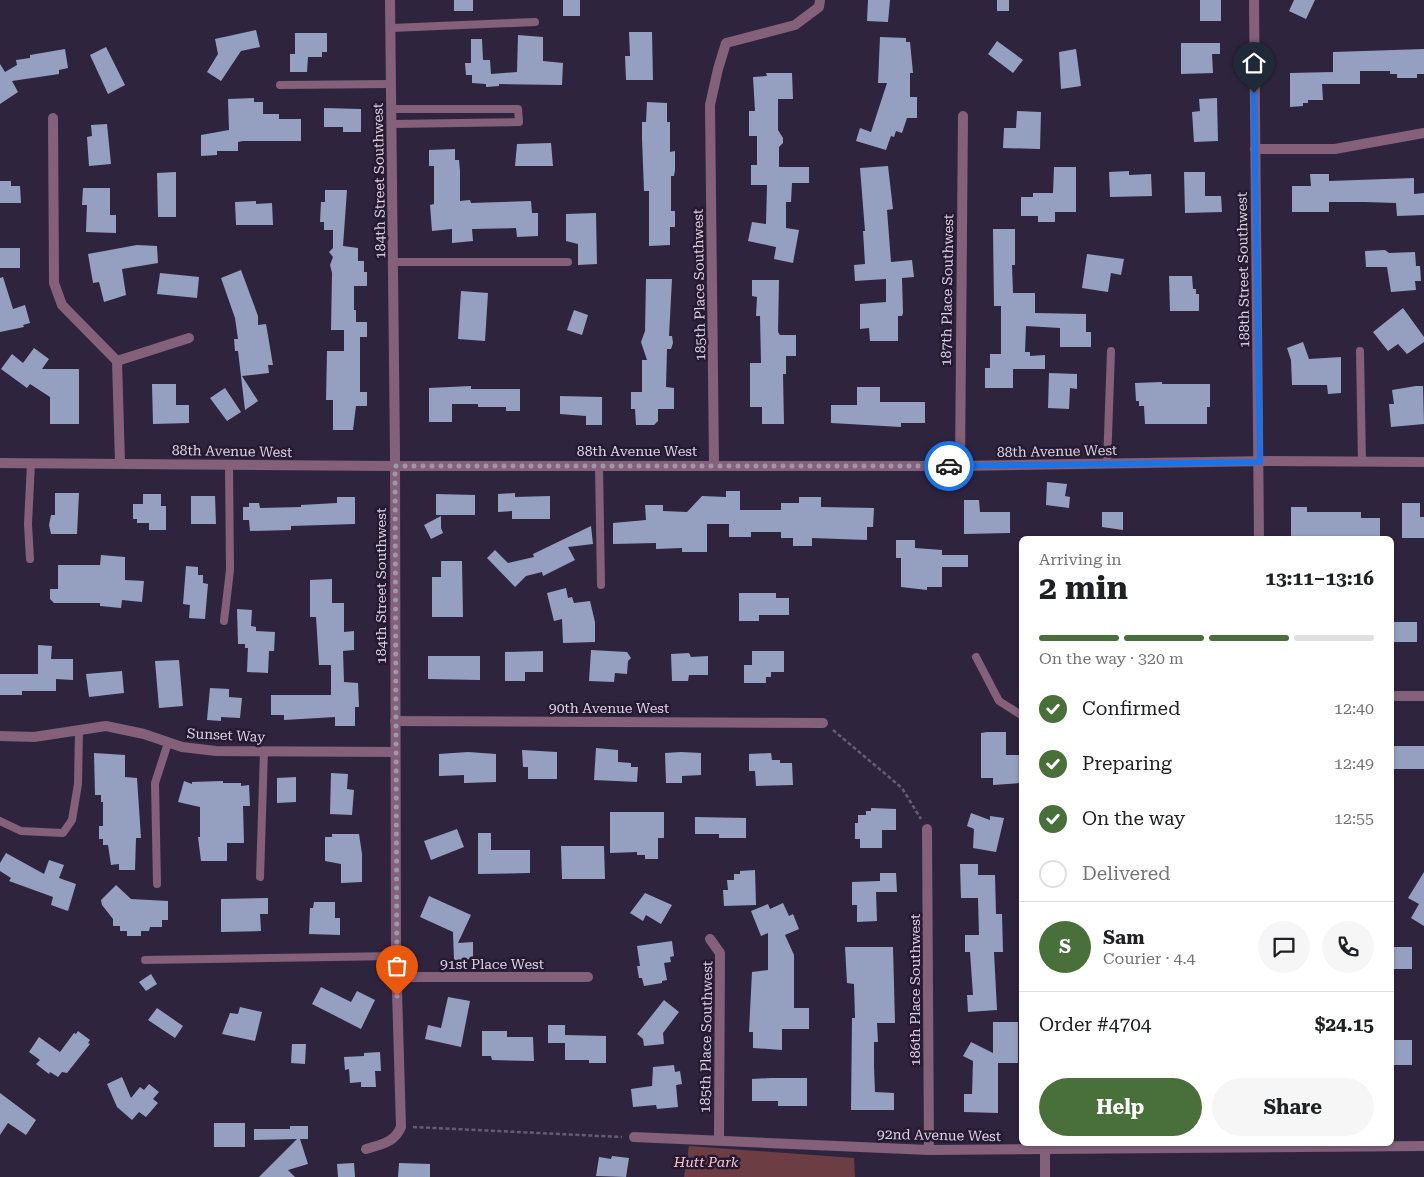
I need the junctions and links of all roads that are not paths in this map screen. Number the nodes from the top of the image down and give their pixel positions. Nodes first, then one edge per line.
1 (390, 0) edge
2 (1254, 0) edge
3 (820, 4) edge
4 (535, 22) dead end
5 (391, 28) junction
6 (391, 84) junction
7 (280, 85) dead end
8 (392, 109) junction
9 (963, 116) dead end
10 (53, 118) dead end
11 (392, 124) junction
12 (1424, 133) edge
13 (1255, 149) junction
14 (393, 262) junction
15 (568, 262) dead end
16 (189, 338) dead end
17 (1110, 351) dead end
18 (1360, 352) dead end
19 (117, 361) junction
20 (1260, 462) junction
21 (1362, 462) junction
22 (1424, 462) edge
23 (0, 463) edge
24 (31, 463) junction
25 (120, 463) junction
26 (229, 464) junction
27 (714, 464) junction
28 (1107, 464) junction
29 (599, 465) junction
30 (395, 466) junction
31 (960, 466) junction
32 (1259, 536) edge
33 (30, 560) dead end
34 (601, 585) dead end
35 (224, 622) dead end
36 (976, 657) dead end
37 (1394, 696) edge
38 (1424, 696) edge
39 (1019, 714) edge
40 (395, 721) junction
41 (823, 723) road end
42 (79, 730) junction
43 (0, 736) edge
44 (168, 743) junction
45 (264, 751) junction
46 (395, 752) junction
47 (0, 821) edge
48 (927, 829) road end
49 (260, 877) dead end
50 (157, 884) dead end
51 (710, 939) dead end
52 (396, 956) junction
53 (145, 960) dead end
54 (396, 977) junction
55 (588, 977) dead end
56 (634, 1137) road end
57 (719, 1139) junction
58 (1130, 1146) edge
59 (1394, 1146) edge
60 (1424, 1146) edge
61 (366, 1149) dead end
62 (929, 1150) junction
63 (1045, 1150) junction
64 (1045, 1177) edge

1 - 5 street, 184th Street Southwest
2 - 13 street, 188th Street Southwest
3 - 27 street, 185th Place Southwest
4 - 5 lane
5 - 6 street, 184th Street Southwest
6 - 7 lane
6 - 8 street, 184th Street Southwest
8 - 11 street, 184th Street Southwest
8 - 11 lane
9 - 31 street, 187th Place Southwest
10 - 19 street
11 - 14 street, 184th Street Southwest
12 - 13 street
13 - 20 street, 188th Street Southwest
14 - 15 lane
14 - 30 street, 184th Street Southwest
16 - 19 street
17 - 28 lane
18 - 21 lane
19 - 25 street
20 - 21 street, 88th Avenue West
20 - 28 street, 88th Avenue West
20 - 32 street, 188th Street Southwest
21 - 22 street, 88th Avenue West
23 - 24 street, 88th Avenue West
24 - 25 street, 88th Avenue West
24 - 33 lane
25 - 26 street, 88th Avenue West
26 - 30 street, 88th Avenue West
26 - 35 lane
27 - 29 street, 88th Avenue West
27 - 31 street, 88th Avenue West
28 - 31 street, 88th Avenue West
29 - 30 street, 88th Avenue West
29 - 34 lane
30 - 40 street, 184th Street Southwest
36 - 39 lane
37 - 38 street
40 - 41 street, 90th Avenue West
40 - 46 street, 184th Street Southwest
42 - 43 street, Sunset Way
42 - 44 street, Sunset Way
42 - 47 lane
44 - 45 street, Sunset Way
44 - 50 lane
45 - 46 street, Sunset Way
45 - 49 lane
46 - 52 street, 184th Street Southwest
48 - 62 street, 186th Place Southwest
51 - 57 street, 185th Place Southwest
52 - 53 lane
52 - 54 street, 184th Street Southwest
54 - 55 street, 91st Place West
54 - 61 street, 184th Street Southwest
56 - 57 street, 92nd Avenue West
57 - 62 street, 92nd Avenue West
58 - 63 street, 92nd Avenue West
59 - 60 street, 92nd Avenue West
62 - 63 street, 92nd Avenue West
63 - 64 street

